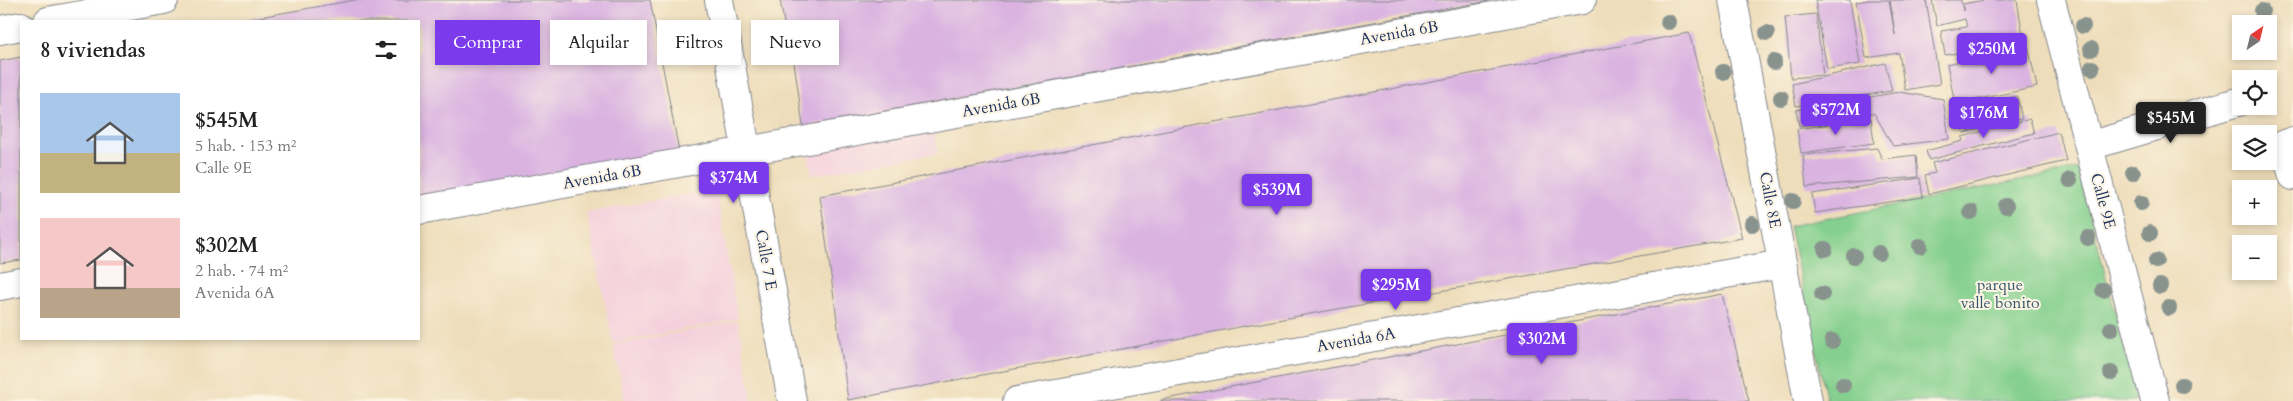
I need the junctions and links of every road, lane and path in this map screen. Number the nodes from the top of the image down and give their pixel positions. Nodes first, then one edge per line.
1 (164, 0) edge
2 (719, 0) edge
3 (1582, 0) edge
4 (1733, 0) edge
5 (2051, 0) edge
6 (54, 20) edge
7 (20, 26) edge
8 (0, 30) edge
9 (2232, 104) edge
10 (2293, 141) edge
11 (2089, 146) junction
12 (746, 151) junction
13 (2293, 176) edge
14 (420, 210) edge
15 (1782, 264) junction
16 (20, 282) edge
17 (0, 286) edge
18 (792, 401) edge
19 (1018, 401) edge
20 (1808, 401) edge
21 (2155, 401) edge

1 - 6 street
2 - 12 street, Calle 7 E
3 - 12 street, Avenida 6B
4 - 15 street, Calle 8E
5 - 11 street, Calle 9E
7 - 8 street
9 - 11 street
10 - 13 street
11 - 21 street, Calle 9E
12 - 14 street, Avenida 6B
12 - 18 street, Calle 7 E
15 - 19 street, Avenida 6A
15 - 20 street, Calle 8E
16 - 17 street

